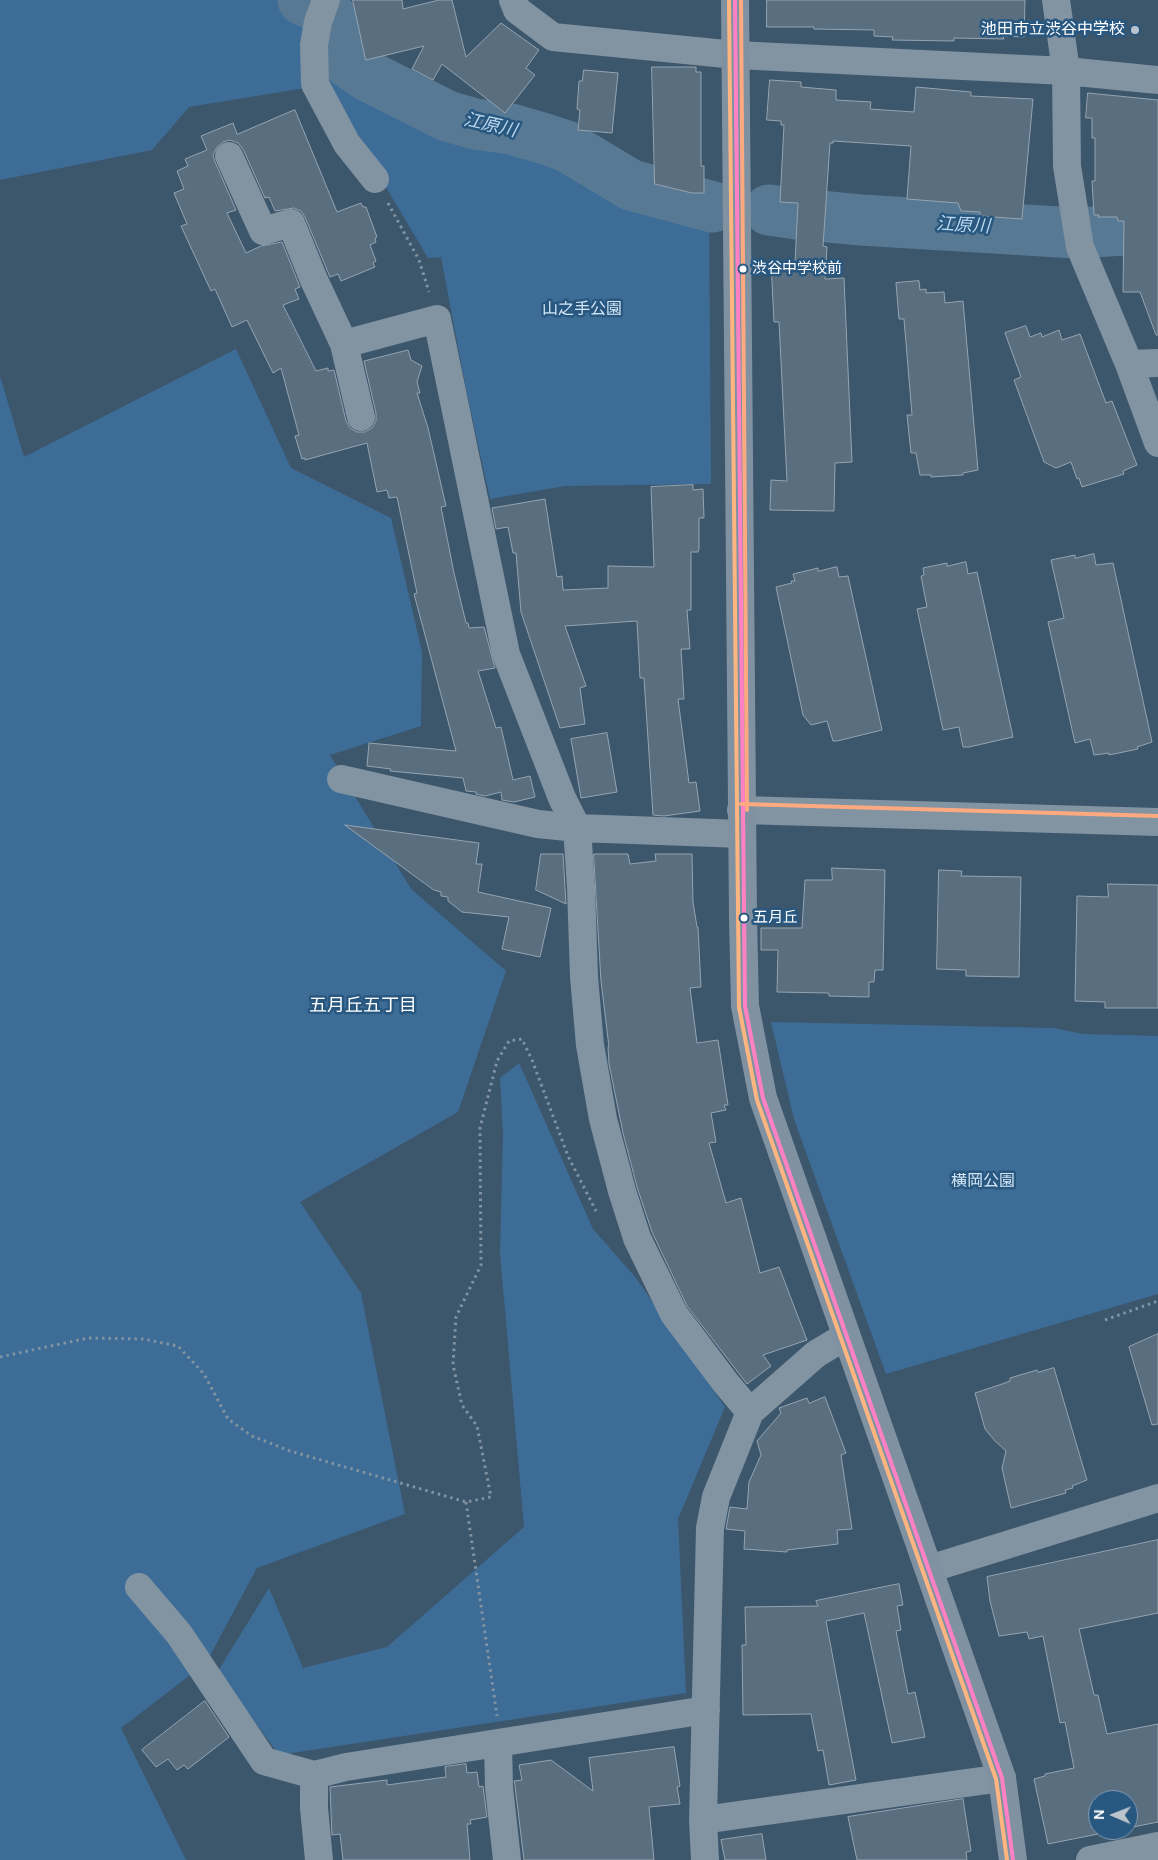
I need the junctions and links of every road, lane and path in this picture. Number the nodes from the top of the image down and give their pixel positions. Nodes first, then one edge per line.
1 (513, 0) edge
2 (735, 0) edge
3 (1056, 0) edge
4 (323, 8) edge
5 (736, 55) junction
6 (1066, 71) junction
7 (1158, 80) edge
8 (229, 156) dead end
9 (375, 179) joint
10 (419, 260) dead end
11 (344, 344) junction
12 (1129, 364) junction
13 (1158, 364) edge
14 (361, 417) dead end
15 (1158, 443) edge
16 (341, 779) dead end
17 (742, 822) junction
18 (1158, 822) edge
19 (577, 828) junction
20 (600, 1219) dead end
21 (1158, 1302) edge
22 (1105, 1320) dead end
23 (846, 1336) junction
24 (0, 1357) edge
25 (750, 1412) junction
26 (1158, 1498) edge
27 (466, 1502) junction
28 (929, 1569) junction
29 (139, 1587) dead end
30 (706, 1710) junction
31 (498, 1744) junction
32 (314, 1775) junction
33 (1002, 1778) junction
34 (703, 1820) junction
35 (1158, 1846) edge
36 (319, 1860) edge
37 (507, 1860) edge
38 (705, 1860) edge
39 (1013, 1860) edge
40 (1090, 1860) edge

1 - 5 street
2 - 5 main road
3 - 6 street
4 - 9 street
5 - 6 street
5 - 17 main road
6 - 7 street
6 - 12 street
8 - 11 street
9 - 10 path
11 - 14 street
11 - 19 street
12 - 13 street
12 - 15 street
16 - 19 street
17 - 18 street
17 - 19 street
17 - 23 main road
19 - 25 street
20 - 27 path
21 - 22 path
23 - 25 street
23 - 28 main road
24 - 27 path
25 - 30 street
26 - 28 street
27 - 31 path
28 - 33 main road
29 - 32 street
30 - 31 street
30 - 34 street
31 - 32 street
31 - 37 street
32 - 36 street
33 - 34 street
33 - 39 main road
34 - 38 street
35 - 40 street

